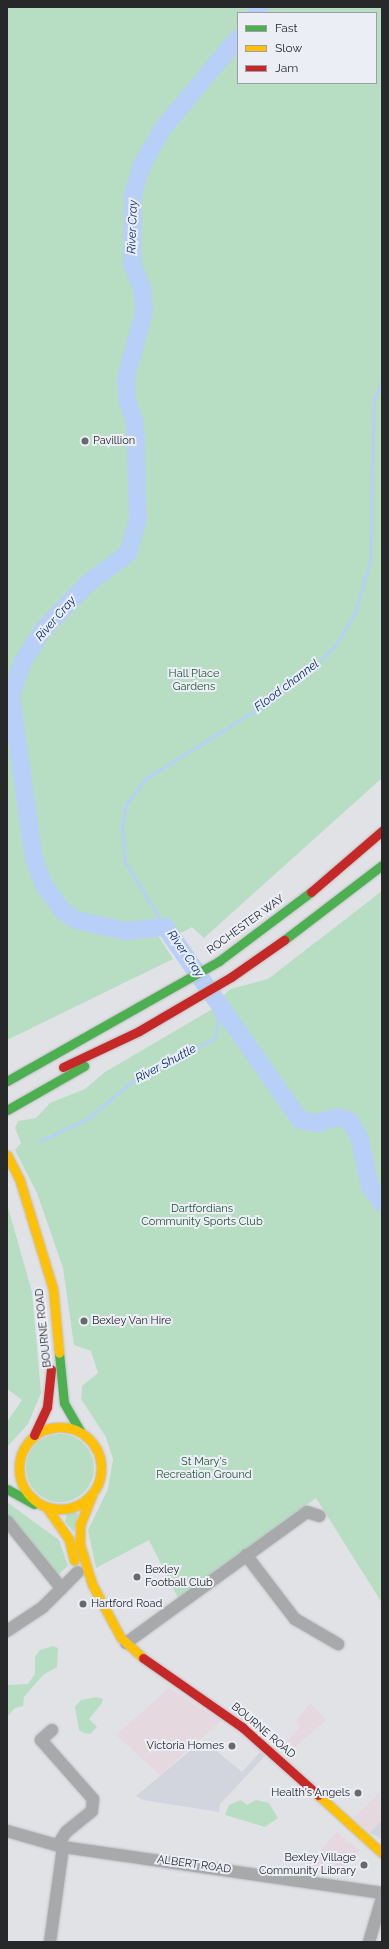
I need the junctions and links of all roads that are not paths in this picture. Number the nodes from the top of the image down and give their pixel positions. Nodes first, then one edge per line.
1 (382, 831) edge
2 (382, 865) edge
3 (114, 1020) junction
4 (138, 1031) junction
5 (7, 1069) edge
6 (7, 1081) edge
7 (14, 1093) dead end
8 (7, 1110) edge
9 (7, 1155) edge
10 (13, 1195) dead end
11 (39, 1280) dead end
12 (44, 1308) dead end
13 (80, 1431) junction
14 (34, 1435) junction
15 (26, 1443) junction
16 (7, 1457) edge
17 (7, 1490) edge
18 (92, 1495) junction
19 (46, 1508) junction
20 (319, 1516) dead end
21 (7, 1521) edge
22 (246, 1555) junction
23 (78, 1572) junction
24 (62, 1588) junction
25 (7, 1631) edge
26 (124, 1640) junction
27 (338, 1644) dead end
28 (52, 1730) dead end
29 (7, 1831) edge
30 (61, 1846) junction
31 (382, 1853) edge
32 (382, 1893) edge
33 (382, 1898) edge
34 (50, 1942) edge
35 (369, 1942) edge

1 - 3 main road, ROCHESTER WAY
2 - 4 main road
3 - 5 main road
3 - 6 main road, ROCHESTER WAY
4 - 7 main road
4 - 8 main road
9 - 13 main road, BOURNE ROAD
10 - 11 main road, BOURNE ROAD
12 - 14 main road, BOURNE ROAD
13 - 14 main road
13 - 18 main road
14 - 15 main road
15 - 16 main road
15 - 19 main road
17 - 19 main road
18 - 19 main road
18 - 26 main road, BOURNE ROAD
19 - 23 main road, BOURNE ROAD
20 - 22 street
21 - 24 street
22 - 26 street
22 - 27 street
23 - 24 street
23 - 26 main road, BOURNE ROAD
24 - 25 street
26 - 31 main road, BOURNE ROAD
28 - 30 street
29 - 30 street, ALBERT ROAD
30 - 32 street, ALBERT ROAD
30 - 34 street
33 - 35 street

